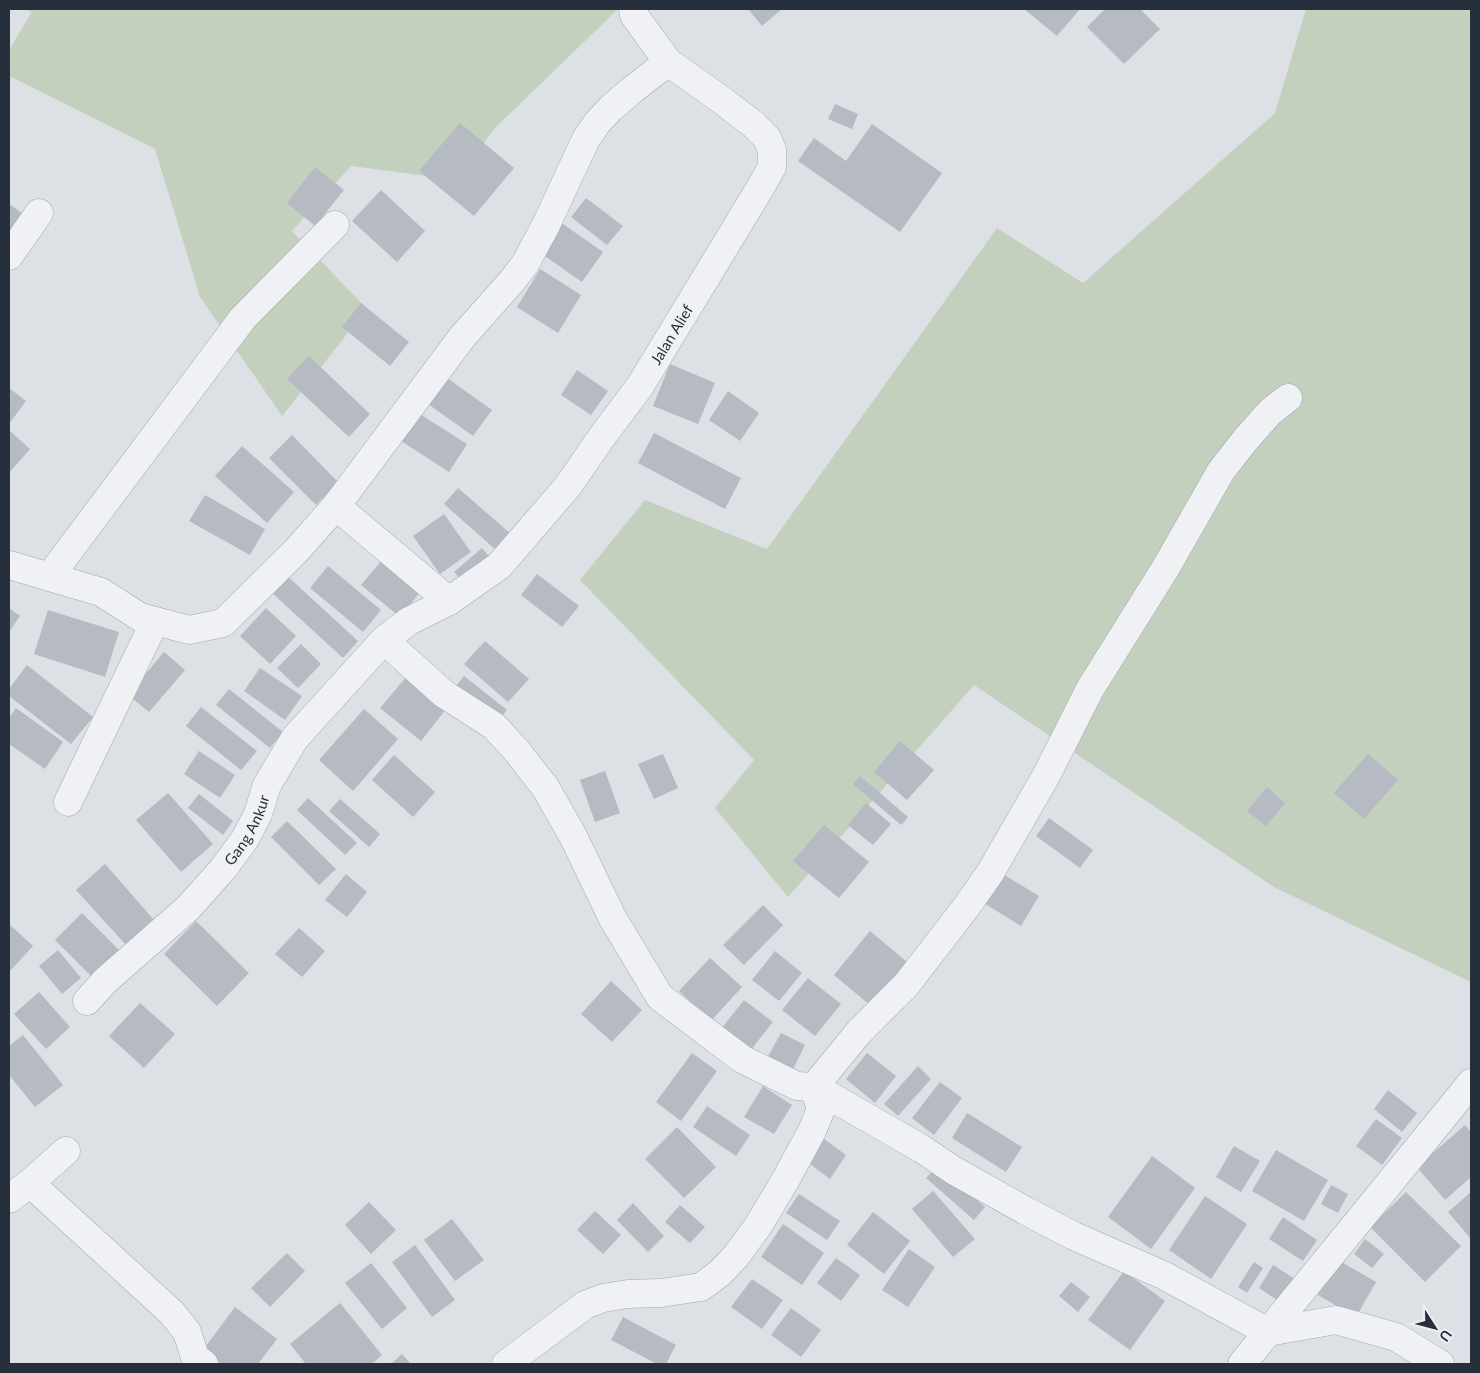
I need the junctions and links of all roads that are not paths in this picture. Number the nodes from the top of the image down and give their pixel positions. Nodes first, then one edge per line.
1 (633, 9) edge
2 (668, 62) junction
3 (40, 213) dead end
4 (335, 226) dead end
5 (9, 256) edge
6 (1288, 398) dead end
7 (336, 506) junction
8 (9, 565) edge
9 (50, 576) junction
10 (449, 601) junction
11 (155, 621) junction
12 (384, 640) junction
13 (68, 802) dead end
14 (87, 1001) dead end
15 (1471, 1083) edge
16 (814, 1087) junction
17 (66, 1151) dead end
18 (19, 1191) edge
19 (1268, 1332) junction
20 (204, 1364) edge
21 (506, 1364) edge
22 (1242, 1364) edge
23 (1440, 1364) edge

1 - 2 street, Jalan Alief
2 - 7 street
2 - 10 street, Jalan Alief
3 - 5 street
4 - 9 street
6 - 16 street
7 - 10 street
7 - 11 street
8 - 9 street
9 - 11 street
10 - 12 street, Jalan Alief
11 - 13 street
12 - 14 street, Gang Ankur
12 - 16 street
15 - 19 street
16 - 19 street
16 - 21 street
17 - 18 street
18 - 20 street
19 - 22 street
19 - 23 street

